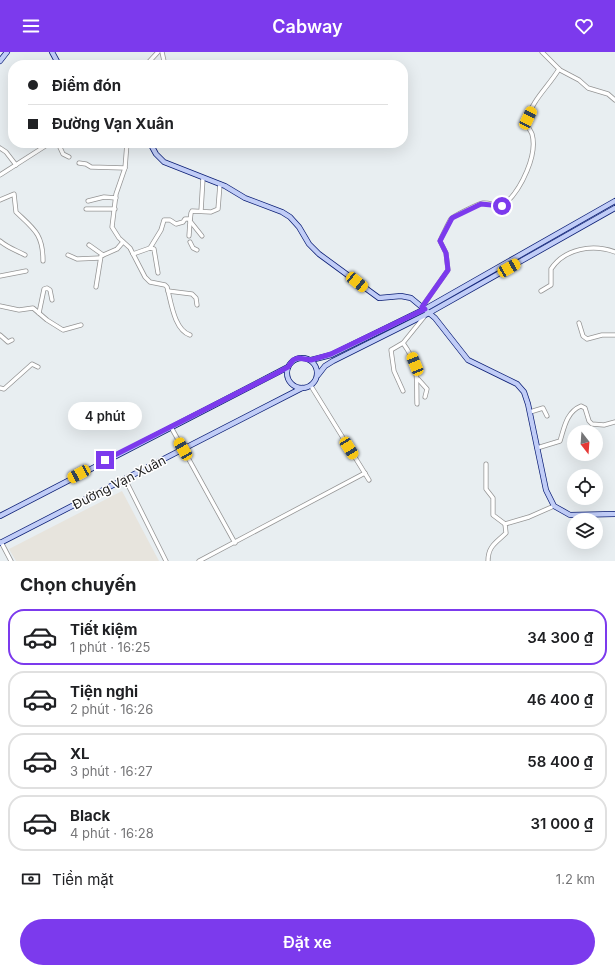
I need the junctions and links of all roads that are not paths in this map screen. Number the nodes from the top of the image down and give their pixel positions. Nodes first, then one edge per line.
1 (7, 52) edge
2 (158, 52) edge
3 (542, 52) edge
4 (151, 60) edge
5 (0, 61) edge
6 (559, 69) junction
7 (615, 100) edge
8 (0, 148) edge
9 (43, 148) edge
10 (61, 148) edge
11 (127, 148) edge
12 (153, 148) edge
13 (69, 157) dead end
14 (79, 163) dead end
15 (16, 166) junction
16 (125, 168) junction
17 (0, 175) edge
18 (203, 178) junction
19 (220, 184) junction
20 (116, 198) junction
21 (0, 200) edge
22 (88, 201) dead end
23 (615, 201) edge
24 (615, 208) edge
25 (86, 209) dead end
26 (115, 209) junction
27 (201, 211) junction
28 (190, 220) junction
29 (189, 236) dead end
30 (202, 236) dead end
31 (0, 241) edge
32 (123, 242) junction
33 (190, 242) dead end
34 (89, 245) dead end
35 (150, 248) junction
36 (197, 250) dead end
37 (615, 252) edge
38 (68, 254) dead end
39 (133, 254) junction
40 (24, 255) dead end
41 (101, 257) junction
42 (43, 261) dead end
43 (26, 271) dead end
44 (158, 274) dead end
45 (0, 276) edge
46 (96, 287) dead end
47 (168, 291) junction
48 (541, 291) dead end
49 (52, 300) dead end
50 (197, 305) dead end
51 (0, 306) edge
52 (423, 308) junction
53 (39, 313) junction
54 (427, 314) junction
55 (579, 323) dead end
56 (81, 325) dead end
57 (0, 335) edge
58 (190, 335) dead end
59 (615, 335) edge
60 (12, 340) dead end
61 (403, 343) junction
62 (311, 360) junction
63 (38, 367) dead end
64 (288, 367) junction
65 (318, 375) junction
66 (418, 379) junction
67 (311, 386) junction
68 (0, 388) edge
69 (302, 388) junction
70 (403, 391) dead end
71 (425, 397) dead end
72 (417, 404) dead end
73 (530, 412) junction
74 (547, 416) dead end
75 (615, 422) edge
76 (171, 427) junction
77 (537, 448) junction
78 (183, 449) junction
79 (486, 464) dead end
80 (365, 474) junction
81 (125, 480) junction
82 (369, 480) dead end
83 (554, 506) junction
84 (615, 514) edge
85 (0, 516) edge
86 (505, 524) junction
87 (1, 543) edge
88 (235, 543) junction
89 (11, 561) edge
90 (166, 561) edge
91 (199, 561) edge
92 (488, 561) edge

1 - 5 street
2 - 4 street
3 - 6 street
6 - 7 street
6 - 52 street
8 - 15 street
9 - 15 street
10 - 13 street
11 - 16 street
12 - 18 street
14 - 16 street
15 - 17 street
16 - 20 street
18 - 19 street
18 - 27 street
19 - 27 street
19 - 52 street
20 - 22 street
20 - 26 street
21 - 42 street
23 - 52 street
24 - 54 street
25 - 26 street
26 - 32 street
27 - 28 street
28 - 29 street
28 - 30 street
28 - 35 street
31 - 40 street
32 - 39 street
32 - 41 street
33 - 36 street
34 - 41 street
35 - 39 street
35 - 44 street
37 - 48 street
38 - 41 street
39 - 47 street
41 - 46 street
43 - 45 street
47 - 50 street
47 - 58 street
49 - 53 street
51 - 53 street
52 - 54 street
52 - 62 street
53 - 56 street
54 - 61 street
54 - 65 street
54 - 73 street
55 - 59 street
57 - 60 street
61 - 66 street
61 - 70 street
62 - 64 street
62 - 65 street
63 - 68 street
64 - 69 street
64 - 76 street, Đường Vạn Xuân
65 - 67 street
66 - 71 street
66 - 72 street
67 - 69 street
67 - 80 street
69 - 78 street, Đường Vạn Xuân
73 - 74 street
73 - 77 street
75 - 77 street
76 - 78 street
76 - 85 street, Đường Vạn Xuân
77 - 83 street
78 - 81 street, Đường Vạn Xuân
78 - 88 street
79 - 86 street
80 - 82 street
80 - 88 street
81 - 87 street, Đường Vạn Xuân
81 - 90 street
83 - 84 street
83 - 86 street
86 - 92 street
87 - 89 street
88 - 91 street

